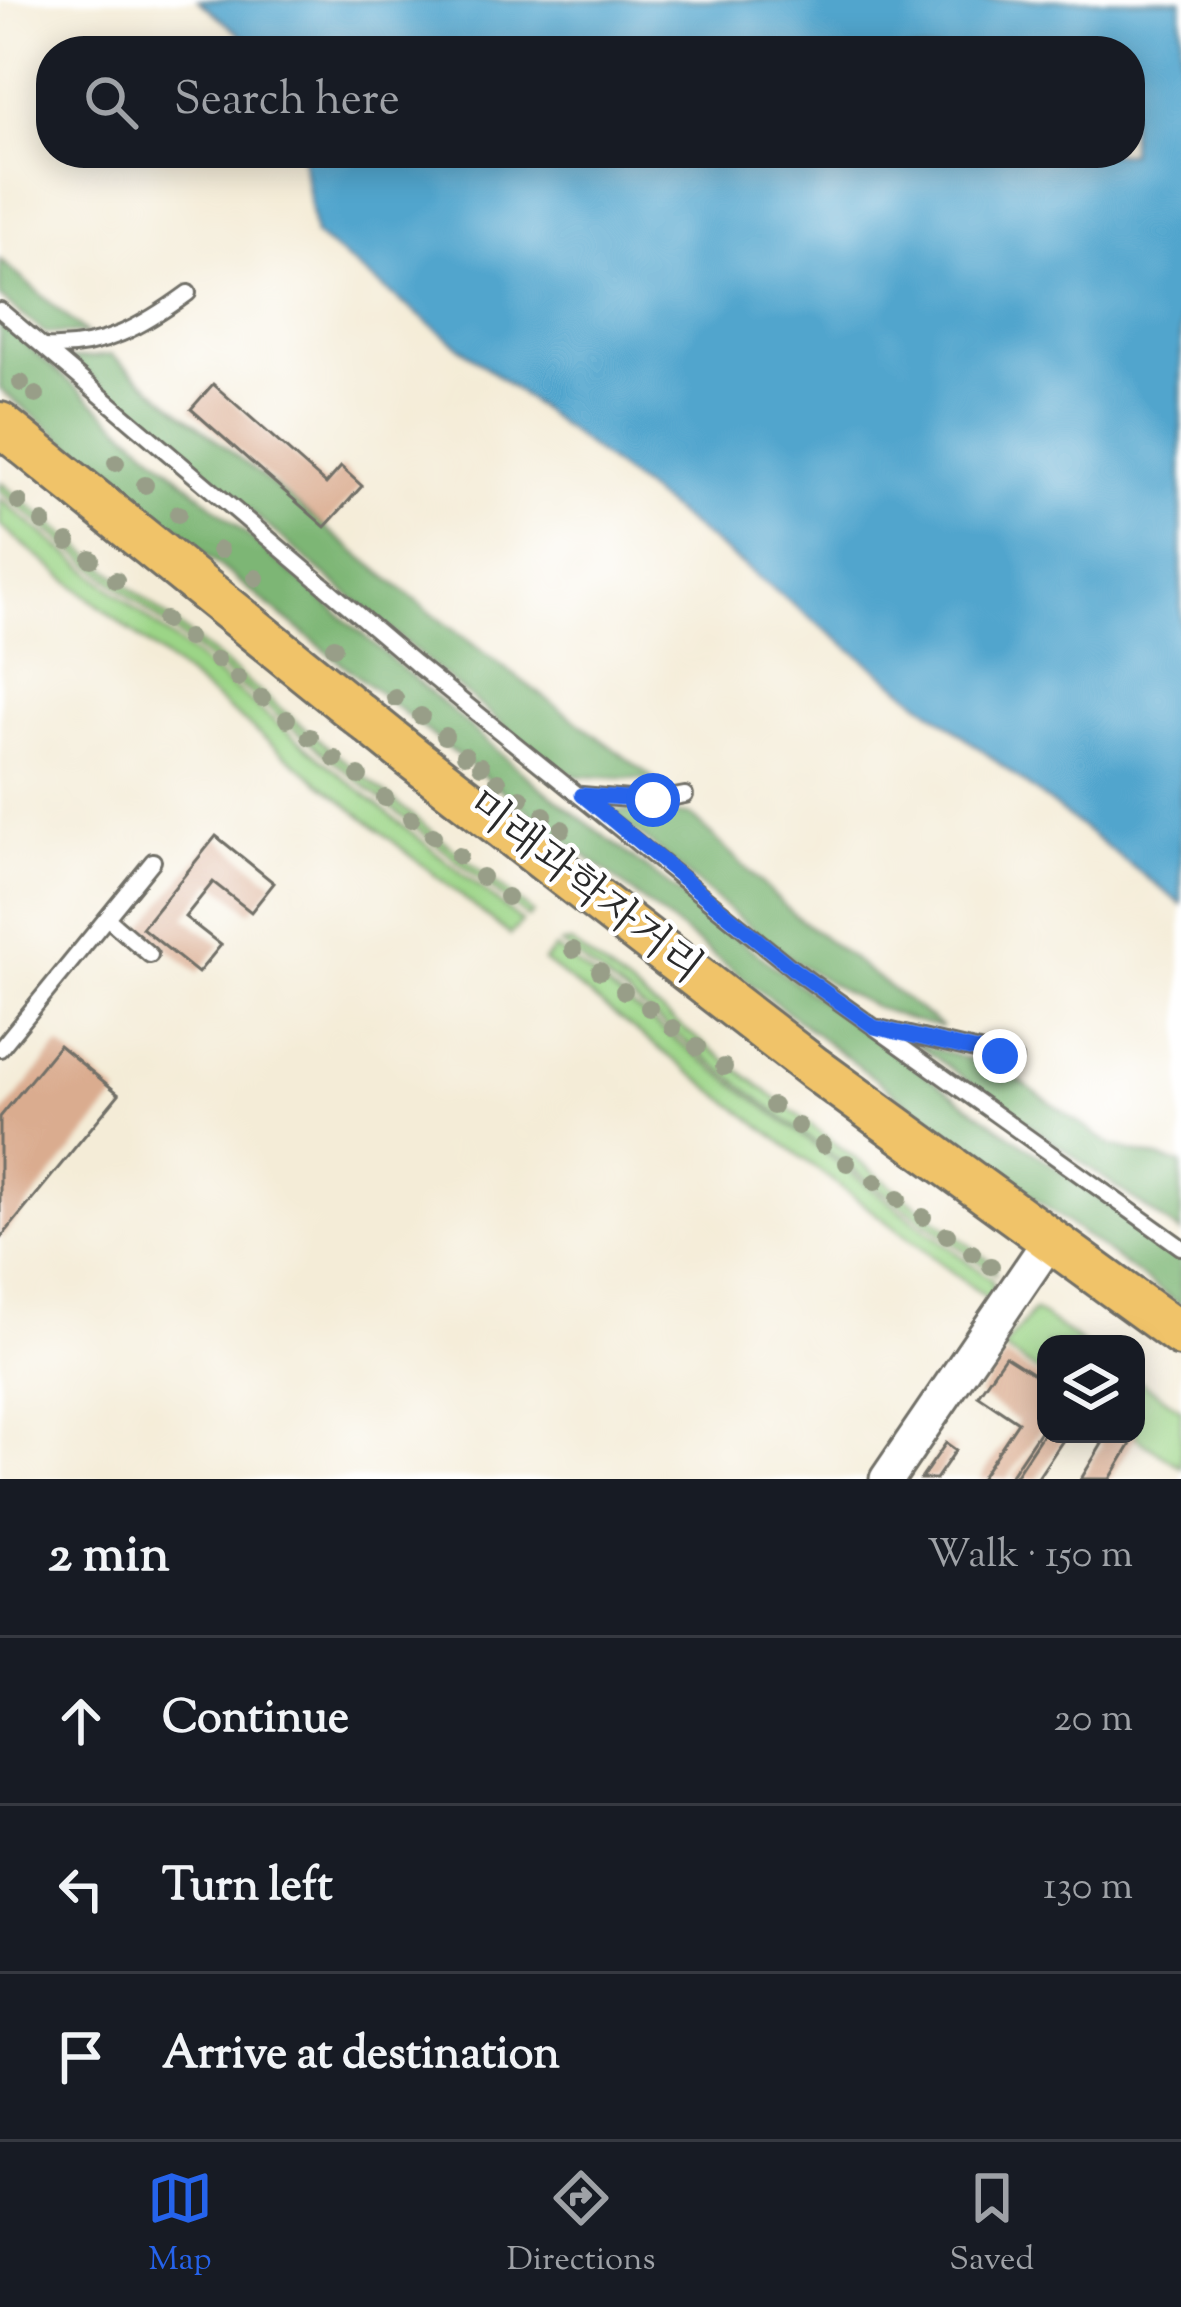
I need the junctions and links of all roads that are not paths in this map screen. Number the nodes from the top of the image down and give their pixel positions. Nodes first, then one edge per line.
1 (188, 293) dead end
2 (0, 310) edge
3 (45, 347) junction
4 (0, 424) edge
5 (582, 795) junction
6 (685, 795) dead end
7 (153, 861) dead end
8 (106, 918) junction
9 (150, 955) dead end
10 (874, 1027) junction
11 (0, 1048) edge
12 (1014, 1059) dead end
13 (1050, 1240) junction
14 (1181, 1247) edge
15 (1181, 1335) edge
16 (887, 1479) edge

1 - 3 lane
2 - 3 lane
3 - 5 lane
4 - 13 main road, 미래과학자거리
5 - 6 lane
5 - 10 lane
7 - 8 lane
8 - 9 lane
8 - 11 lane
10 - 12 lane
10 - 14 lane
13 - 15 main road, 미래과학자거리
13 - 16 street

